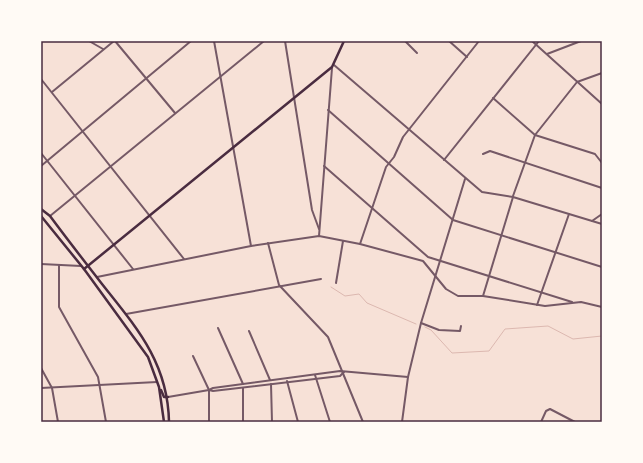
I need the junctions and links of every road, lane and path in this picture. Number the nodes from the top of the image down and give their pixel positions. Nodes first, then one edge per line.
1 (89, 41) edge
2 (114, 41) edge
3 (191, 41) edge
4 (214, 41) edge
5 (264, 41) edge
6 (285, 41) edge
7 (344, 41) edge
8 (404, 41) edge
9 (449, 41) edge
10 (480, 41) edge
11 (532, 41) edge
12 (539, 41) edge
13 (581, 41) edge
14 (536, 45) junction
15 (103, 49) junction
16 (418, 53) dead end
17 (547, 54) junction
18 (467, 57) junction
19 (333, 66) junction
20 (602, 73) edge
21 (220, 76) junction
22 (145, 78) junction
23 (41, 79) edge
24 (577, 82) junction
25 (52, 92) junction
26 (294, 98) junction
27 (493, 98) junction
28 (602, 104) edge
29 (328, 110) junction
30 (174, 113) junction
31 (408, 129) junction
32 (82, 131) junction
33 (535, 135) junction
34 (233, 146) junction
35 (41, 153) edge
36 (483, 154) dead end
37 (444, 160) junction
38 (47, 161) junction
39 (524, 163) junction
40 (602, 163) edge
41 (389, 164) junction
42 (41, 166) edge
43 (110, 166) junction
44 (324, 166) junction
45 (465, 179) junction
46 (602, 188) edge
47 (75, 195) junction
48 (513, 197) junction
49 (41, 209) edge
50 (372, 209) junction
51 (569, 214) junction
52 (602, 214) edge
53 (150, 215) junction
54 (41, 216) edge
55 (50, 216) junction
56 (453, 220) junction
57 (592, 221) junction
58 (602, 224) edge
59 (319, 229) junction
60 (319, 236) junction
61 (501, 236) junction
62 (343, 240) junction
63 (268, 243) junction
64 (360, 244) junction
65 (114, 245) junction
66 (251, 246) junction
67 (556, 253) junction
68 (184, 259) junction
69 (440, 261) junction
70 (41, 264) edge
71 (59, 264) junction
72 (81, 266) junction
73 (88, 266) junction
74 (602, 267) edge
75 (84, 269) junction
76 (133, 269) junction
77 (489, 275) junction
78 (97, 277) junction
79 (436, 277) junction
80 (321, 278) dead end
81 (336, 283) dead end
82 (279, 286) junction
83 (542, 293) junction
84 (483, 296) junction
85 (573, 302) junction
86 (537, 305) junction
87 (602, 306) edge
88 (126, 314) junction
89 (422, 323) junction
90 (462, 326) dead end
91 (218, 328) dead end
92 (249, 331) dead end
93 (193, 356) dead end
94 (41, 368) edge
95 (344, 372) junction
96 (315, 375) junction
97 (408, 377) junction
98 (286, 378) junction
99 (316, 379) junction
100 (270, 380) junction
101 (157, 382) junction
102 (287, 382) junction
103 (243, 384) junction
104 (271, 384) junction
105 (100, 385) junction
106 (159, 387) junction
107 (244, 387) junction
108 (41, 388) edge
109 (52, 388) junction
110 (165, 388) junction
111 (209, 390) junction
112 (168, 397) junction
113 (58, 422) edge
114 (106, 422) edge
115 (164, 422) edge
116 (169, 422) edge
117 (209, 422) edge
118 (243, 422) edge
119 (272, 422) edge
120 (298, 422) edge
121 (330, 422) edge
122 (363, 422) edge
123 (402, 422) edge
124 (541, 422) edge
125 (575, 422) edge

1 - 15 street
2 - 15 street
2 - 22 street
3 - 22 street
4 - 21 street
5 - 21 street
6 - 26 street
7 - 19 main road
8 - 16 street
9 - 18 street
10 - 18 street
11 - 14 street
12 - 14 street
13 - 17 street
14 - 17 street
14 - 27 street
15 - 25 street
17 - 24 street
18 - 31 street
19 - 26 main road
19 - 29 street
19 - 31 street
20 - 24 street
21 - 30 street
21 - 34 street
22 - 30 street
22 - 32 street
23 - 25 street
24 - 28 street
24 - 33 street
25 - 32 street
26 - 34 main road
26 - 59 street
27 - 33 street
27 - 37 street
29 - 41 street
29 - 44 street
30 - 43 street
31 - 37 street
31 - 41 street
32 - 38 street
32 - 43 street
33 - 39 street
33 - 40 street
34 - 53 main road
34 - 66 street
35 - 38 street
36 - 39 street
37 - 45 street
38 - 42 street
38 - 47 street
39 - 46 street
39 - 48 street
41 - 50 street
41 - 56 street
43 - 47 street
43 - 53 street
44 - 50 street
44 - 59 street
45 - 48 street
45 - 56 street
47 - 55 street
47 - 65 street
48 - 51 street
48 - 61 street
49 - 55 main road
50 - 64 street
50 - 69 street
51 - 57 street
51 - 67 street
52 - 57 street
53 - 65 main road
53 - 68 street
54 - 72 main road
55 - 73 main road
56 - 61 street
56 - 69 street
57 - 58 street
59 - 60 street
60 - 62 street
60 - 63 street
61 - 67 street
61 - 77 street
62 - 64 street
62 - 81 street
63 - 66 street
63 - 82 street
64 - 79 street
65 - 73 main road
65 - 76 street
66 - 68 street
67 - 74 street
67 - 83 street
68 - 76 street
69 - 77 street
69 - 79 street
70 - 71 street
71 - 72 street
71 - 105 street
72 - 75 main road
73 - 75 main road
73 - 78 main road
75 - 101 main road
76 - 78 street
77 - 83 street
77 - 84 street
78 - 88 main road
79 - 84 street
79 - 89 street
80 - 82 street
82 - 88 street
82 - 95 street
83 - 85 street
83 - 86 street
84 - 86 street
85 - 86 street
85 - 87 street
88 - 110 main road
89 - 90 street
89 - 97 street
91 - 103 street
92 - 100 street
93 - 111 street
94 - 109 street
95 - 96 street
95 - 97 street
95 - 99 street
95 - 122 street
96 - 98 street
96 - 99 street
97 - 123 street
98 - 100 street
98 - 102 street
99 - 102 street
99 - 121 street
100 - 103 street
100 - 104 street
101 - 105 street
101 - 106 main road
101 - 110 main road
102 - 104 street
102 - 120 street
103 - 107 street
103 - 111 street
104 - 107 street
104 - 119 street
105 - 109 street
105 - 114 street
106 - 112 main road
106 - 115 main road
107 - 111 street
107 - 118 street
108 - 109 street
109 - 113 street
110 - 112 main road
111 - 112 street
111 - 117 street
112 - 116 main road
124 - 125 street

